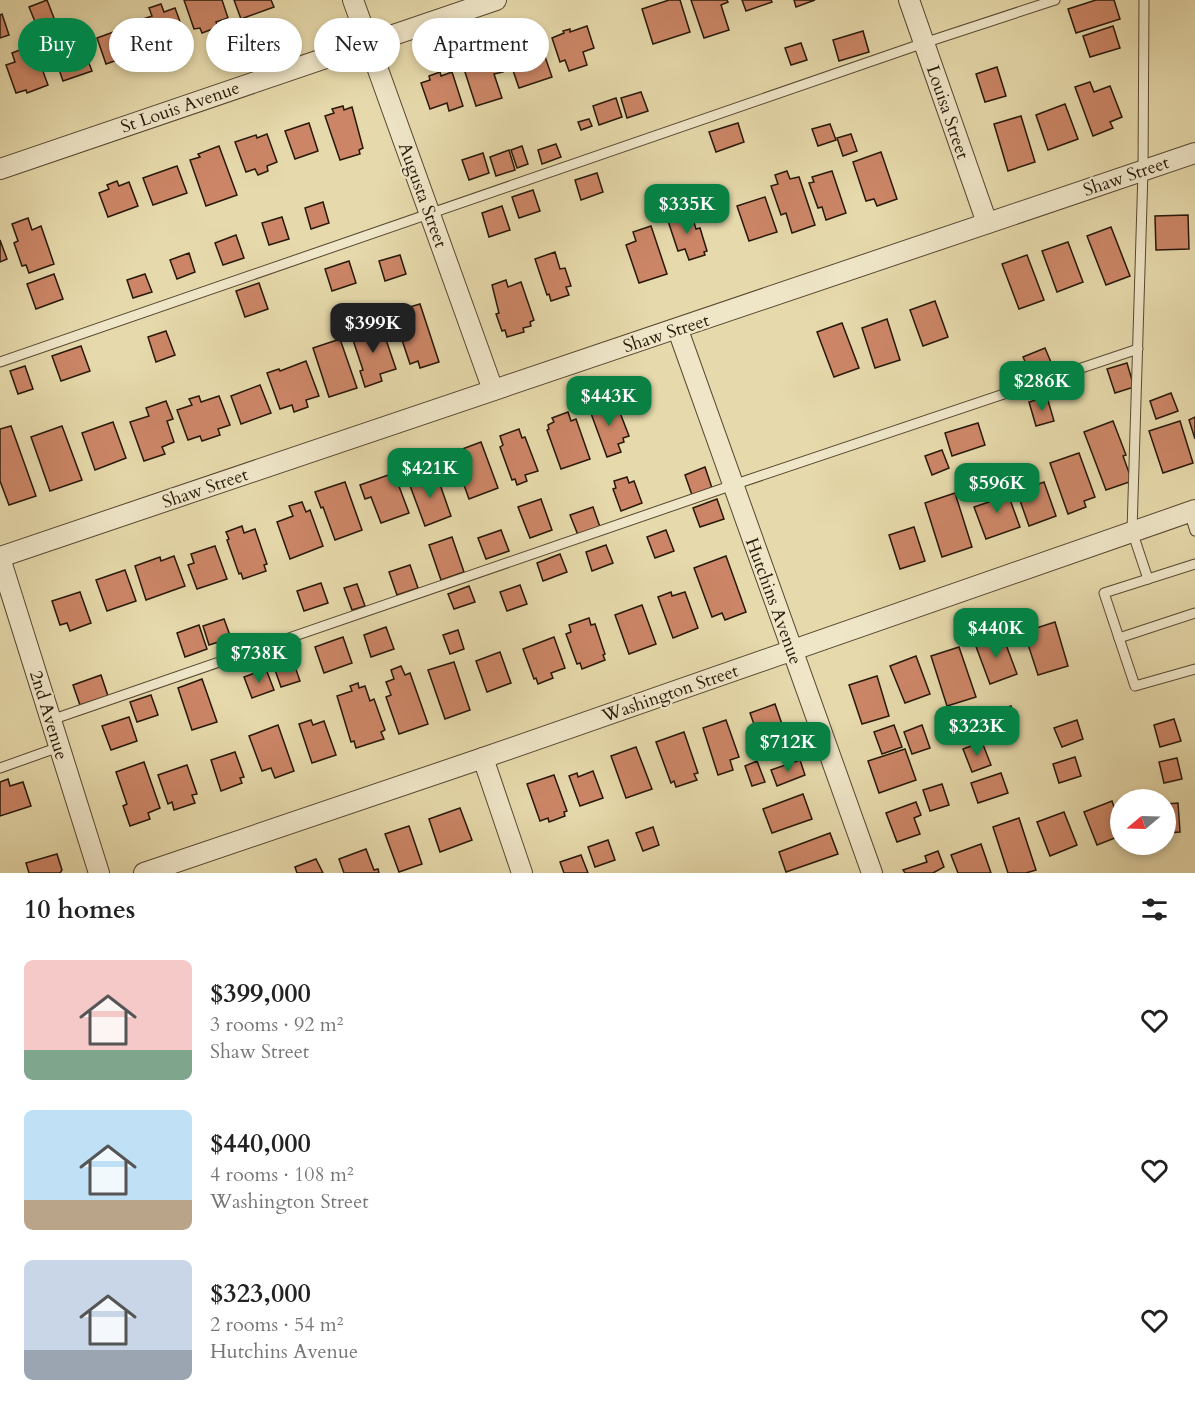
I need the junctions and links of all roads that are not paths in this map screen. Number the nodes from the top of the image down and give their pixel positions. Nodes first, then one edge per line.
1 (352, 0) edge
2 (496, 0) edge
3 (909, 0) edge
4 (1055, 0) edge
5 (1144, 0) edge
6 (359, 18) edge
7 (400, 32) edge
8 (924, 43) junction
9 (314, 61) edge
10 (378, 72) edge
11 (1195, 153) edge
12 (0, 169) edge
13 (1143, 171) junction
14 (429, 213) junction
15 (987, 223) junction
16 (678, 330) junction
17 (1138, 349) junction
18 (0, 362) edge
19 (493, 390) junction
20 (733, 485) junction
21 (1193, 518) edge
22 (1132, 531) junction
23 (0, 558) edge
24 (1195, 564) edge
25 (1148, 579) junction
26 (1195, 613) edge
27 (1119, 638) junction
28 (792, 651) junction
29 (1195, 669) edge
30 (51, 720) junction
31 (59, 747) junction
32 (483, 758) junction
33 (0, 768) edge
34 (99, 873) edge
35 (144, 873) edge
36 (522, 873) edge
37 (872, 873) edge

1 - 6 street, Augusta Street
2 - 7 street, St Louis Avenue
3 - 8 street, Louisa Street
4 - 8 lane
5 - 13 lane
8 - 14 lane
8 - 15 street, Louisa Street
9 - 12 street, St Louis Avenue
10 - 14 street, Augusta Street
11 - 13 street, Shaw Street
13 - 15 street, Shaw Street
13 - 17 lane
14 - 18 lane
14 - 19 street, Augusta Street
15 - 16 street, Shaw Street
16 - 19 street, Shaw Street
16 - 20 street, Hutchins Avenue
17 - 20 lane
17 - 22 lane
19 - 23 street, Shaw Street
20 - 28 street, Hutchins Avenue
20 - 30 lane
21 - 22 street, Washington Street
22 - 25 lane
22 - 28 street, Washington Street
23 - 30 street, 2nd Avenue
24 - 25 lane
25 - 27 lane
26 - 27 lane
27 - 29 lane
28 - 32 street, Washington Street
28 - 37 street, Hutchins Avenue
30 - 31 street, 2nd Avenue
31 - 33 lane
31 - 34 street, 2nd Avenue
32 - 35 street, Washington Street
32 - 36 street

